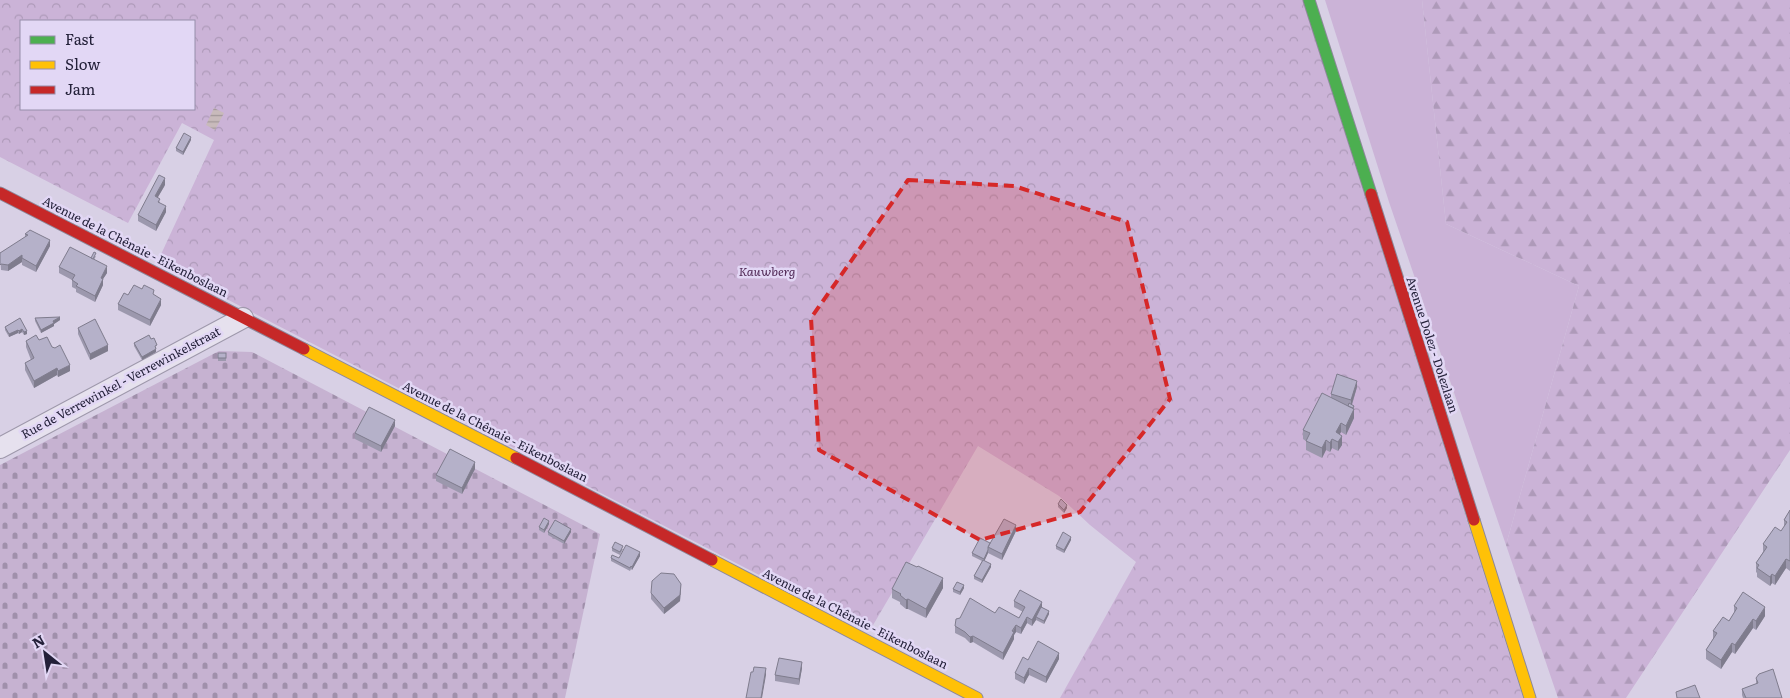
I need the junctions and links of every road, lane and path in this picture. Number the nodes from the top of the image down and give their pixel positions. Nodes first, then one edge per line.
1 (1310, 0) edge
2 (0, 194) edge
3 (243, 318) junction
4 (0, 448) edge
5 (977, 698) edge
6 (1530, 698) edge

1 - 6 street, Avenue Dolez - Dolezlaan
2 - 3 street, Avenue de la Chênaie - Eikenboslaan
3 - 4 street, Rue de Verrewinkel - Verrewinkelstraat
3 - 5 street, Avenue de la Chênaie - Eikenboslaan

